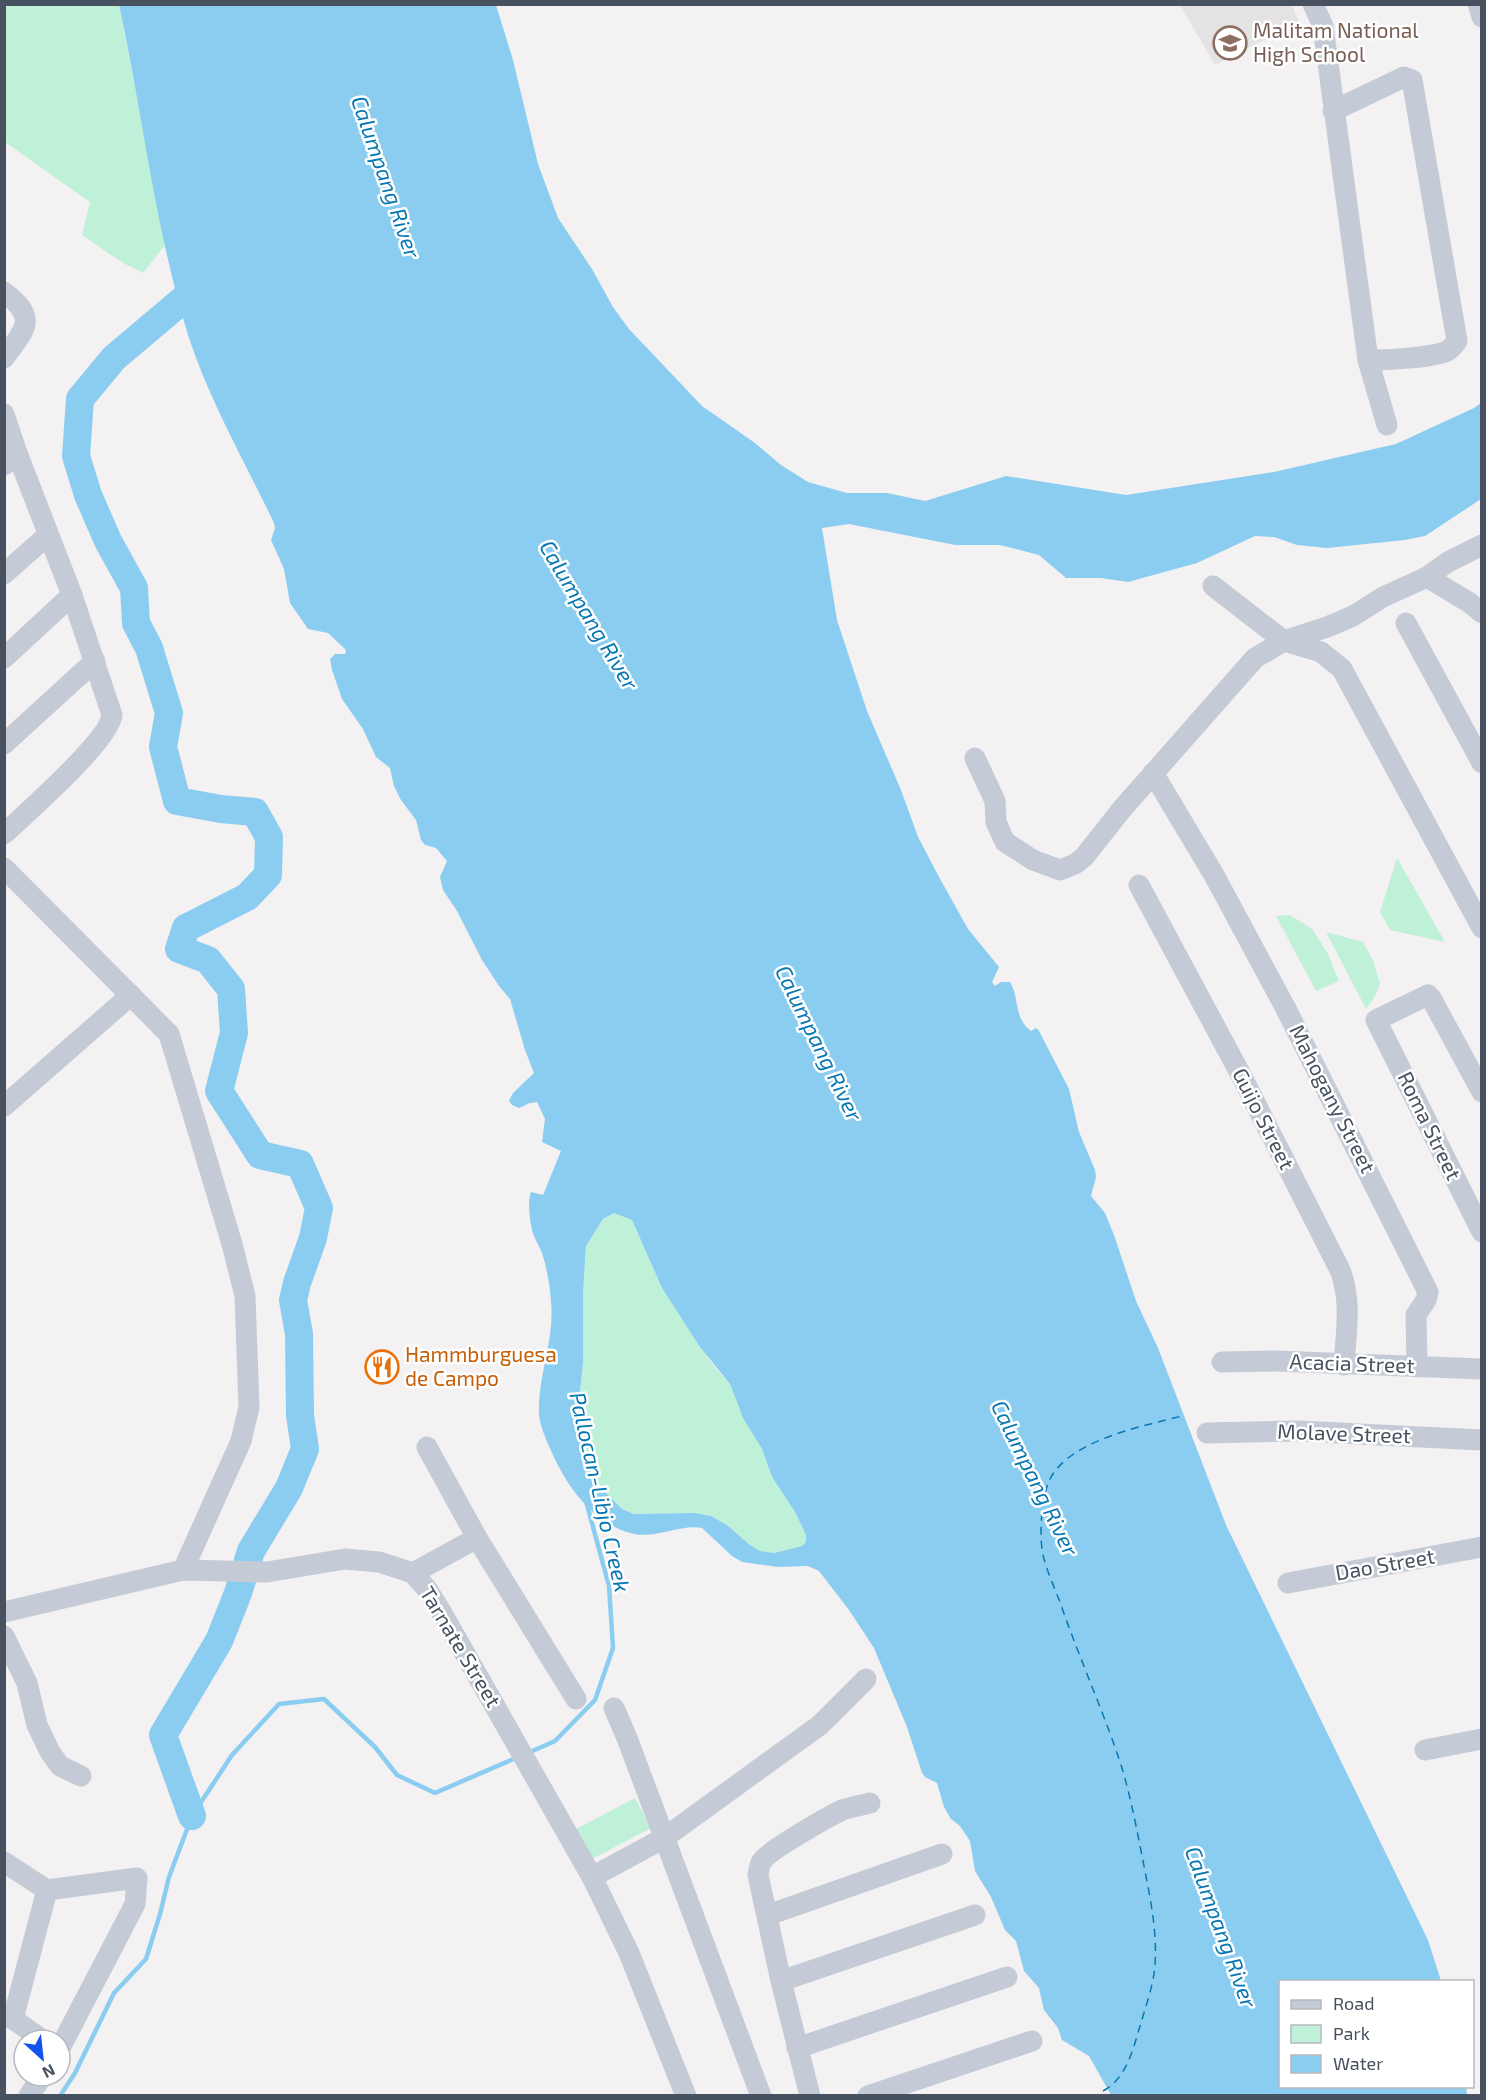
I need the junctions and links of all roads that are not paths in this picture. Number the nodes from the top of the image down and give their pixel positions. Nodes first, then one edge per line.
1 (1313, 4) edge
2 (1479, 4) edge
3 (1482, 17) edge
4 (1333, 111) junction
5 (4, 292) edge
6 (4, 358) edge
7 (1368, 360) junction
8 (4, 414) edge
9 (1387, 425) dead end
10 (11, 459) edge
11 (48, 535) junction
12 (1482, 545) edge
13 (4, 574) edge
14 (1426, 577) junction
15 (1213, 586) dead end
16 (72, 596) junction
17 (1482, 613) edge
18 (1406, 623) dead end
19 (1284, 641) junction
20 (4, 658) edge
21 (95, 661) junction
22 (4, 744) edge
23 (975, 758) dead end
24 (1482, 763) edge
25 (1153, 772) junction
26 (4, 834) edge
27 (4, 868) edge
28 (1139, 885) dead end
29 (1482, 928) edge
30 (131, 995) junction
31 (1482, 1092) edge
32 (4, 1106) edge
33 (1482, 1232) edge
34 (1222, 1362) dead end
35 (1344, 1365) junction
36 (1416, 1367) junction
37 (1482, 1369) edge
38 (1207, 1433) dead end
39 (1482, 1440) edge
40 (427, 1447) dead end
41 (477, 1538) junction
42 (1482, 1547) edge
43 (183, 1570) junction
44 (413, 1573) junction
45 (1288, 1583) dead end
46 (4, 1612) edge
47 (4, 1635) edge
48 (866, 1679) dead end
49 (576, 1699) dead end
50 (614, 1708) dead end
51 (1482, 1739) edge
52 (1425, 1750) dead end
53 (81, 1776) dead end
54 (870, 1803) dead end
55 (664, 1838) junction
56 (942, 1854) dead end
57 (4, 1862) edge
58 (592, 1877) junction
59 (47, 1890) junction
60 (768, 1915) junction
61 (975, 1915) dead end
62 (1007, 1977) dead end
63 (781, 1981) junction
64 (9, 2017) edge
65 (25, 2028) edge
66 (70, 2028) edge
67 (1032, 2041) dead end
68 (797, 2048) junction
69 (686, 2096) edge
70 (761, 2096) edge
71 (810, 2096) edge
72 (868, 2096) edge

1 - 4 street
2 - 3 street
4 - 7 street
4 - 7 street
5 - 6 street
7 - 9 street
8 - 10 street
10 - 11 street
11 - 13 street
11 - 16 street
12 - 14 street
14 - 17 street
14 - 19 street
15 - 19 street
16 - 20 street
16 - 21 street
18 - 24 street
19 - 25 street
19 - 29 street
21 - 22 street
21 - 26 street
23 - 25 street
25 - 36 street, Mahogany Street
27 - 30 street
28 - 35 street, Guijo Street
30 - 32 street
30 - 43 street
31 - 33 street, Roma Street
34 - 35 street, Acacia Street
35 - 36 street, Acacia Street
36 - 37 street, Acacia Street
38 - 39 street, Molave Street
40 - 41 street
41 - 44 street
41 - 49 street
42 - 45 street, Dao Street
43 - 44 street, Tarnate Street
43 - 46 street, Tarnate Street
44 - 58 street, Tarnate Street
47 - 53 street
48 - 55 street
50 - 55 street
51 - 52 street
54 - 60 street
55 - 58 street
55 - 70 street
56 - 60 street
57 - 59 street
58 - 69 street, Tarnate Street
59 - 64 street
59 - 66 street
60 - 63 street
61 - 63 street
62 - 68 street
63 - 68 street
64 - 65 street
67 - 72 street
68 - 71 street

